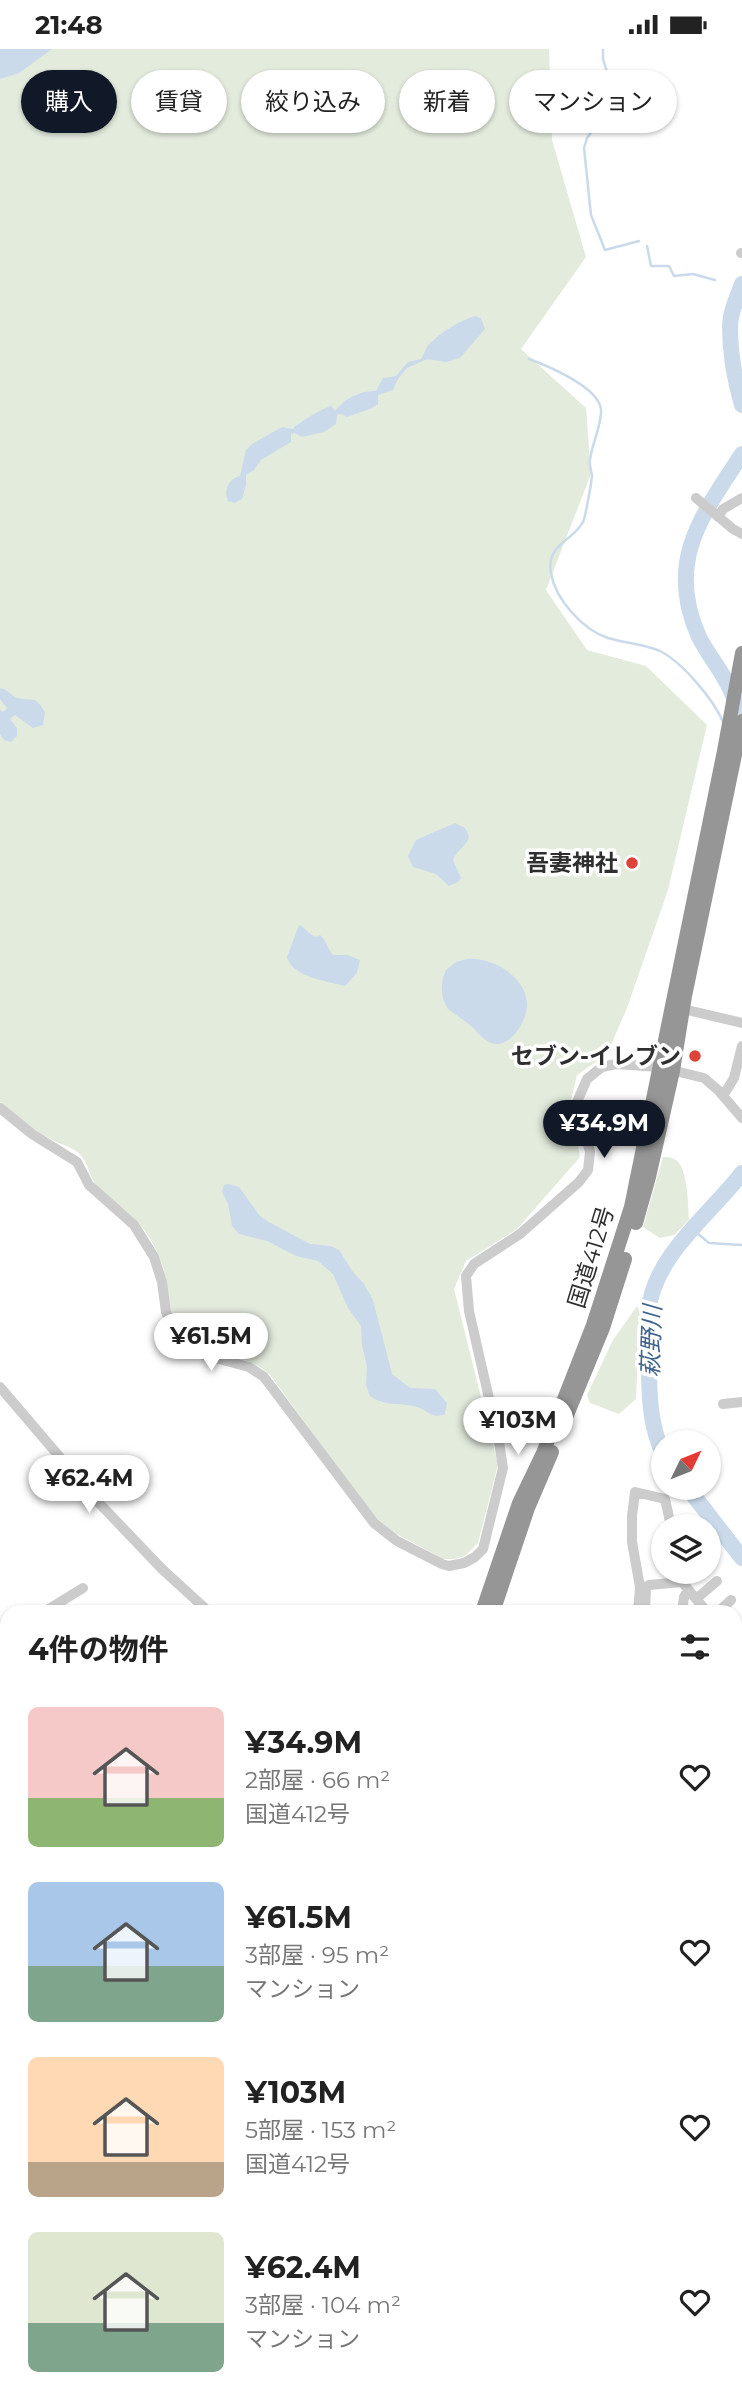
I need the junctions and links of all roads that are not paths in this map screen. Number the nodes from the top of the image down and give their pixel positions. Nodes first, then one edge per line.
1 (696, 498) dead end
2 (742, 498) edge
3 (718, 517) junction
4 (742, 534) edge
5 (742, 654) edge
6 (742, 721) edge
7 (729, 757) junction
8 (683, 1009) junction
9 (742, 1023) edge
10 (742, 1046) edge
11 (666, 1069) junction
12 (723, 1096) junction
13 (0, 1108) edge
14 (742, 1118) edge
15 (0, 1387) edge
16 (742, 1402) edge
17 (723, 1404) dead end
18 (668, 1514) edge
19 (714, 1584) edge
20 (685, 1586) junction
21 (83, 1588) dead end
22 (696, 1599) junction
23 (731, 1600) dead end
24 (55, 1605) edge
25 (201, 1605) edge
26 (484, 1605) edge
27 (495, 1605) edge
28 (644, 1605) edge
29 (645, 1605) edge
30 (683, 1605) edge
31 (701, 1605) edge
32 (726, 1605) edge

1 - 3 street
2 - 3 street
3 - 4 street
5 - 7 highway, 国道412号
6 - 7 highway, 国道412号
7 - 8 highway, 国道412号
7 - 11 highway, 国道412号
8 - 9 street
8 - 11 highway, 国道412号
10 - 12 street
11 - 12 street
11 - 13 street
11 - 26 highway, 国道412号
11 - 27 highway, 国道412号
12 - 14 street
15 - 25 street
16 - 17 street
18 - 28 street
19 - 22 street
20 - 22 street
20 - 29 street
20 - 30 street
21 - 24 street
22 - 31 street
23 - 32 street

